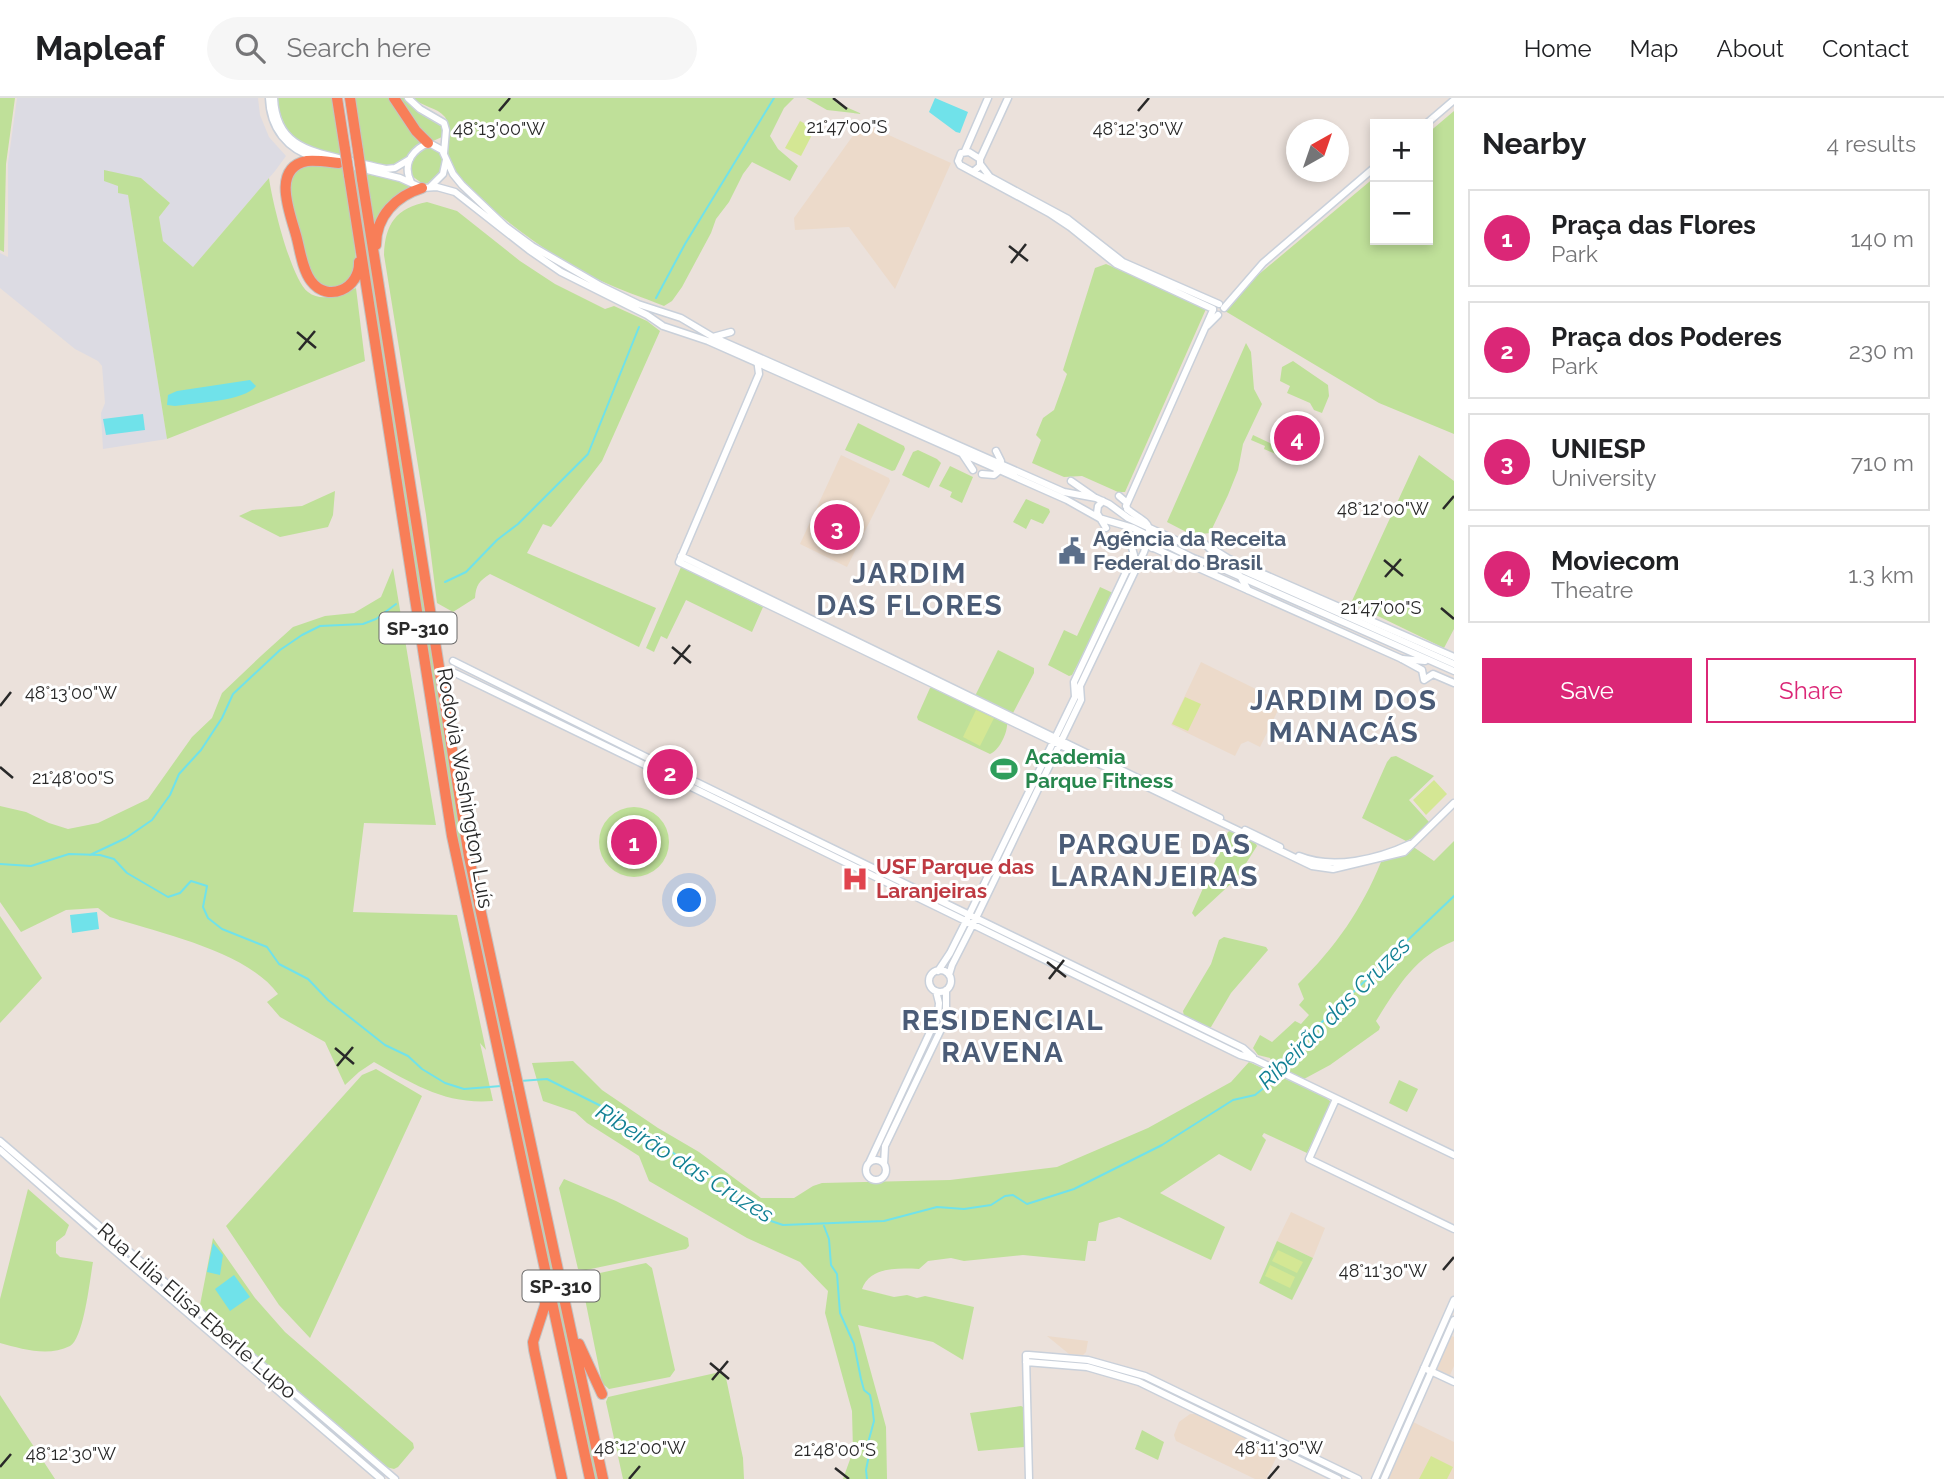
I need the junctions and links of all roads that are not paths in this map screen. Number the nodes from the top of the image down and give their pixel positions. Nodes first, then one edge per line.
1 (272, 98) edge
2 (337, 98) edge
3 (350, 98) edge
4 (394, 98) edge
5 (408, 98) edge
6 (989, 98) edge
7 (1008, 98) edge
8 (1454, 100) edge
9 (1432, 119) edge
10 (446, 130) junction
11 (430, 144) junction
12 (965, 151) junction
13 (445, 157) junction
14 (410, 159) junction
15 (981, 162) junction
16 (339, 163) junction
17 (1370, 171) edge
18 (973, 172) junction
19 (411, 182) junction
20 (426, 187) junction
21 (357, 227) junction
22 (377, 274) junction
23 (1217, 308) junction
24 (668, 313) junction
25 (681, 318) junction
26 (663, 326) junction
27 (674, 330) junction
28 (732, 332) dead end
29 (713, 337) junction
30 (757, 359) junction
31 (996, 451) dead end
32 (962, 453) junction
33 (1001, 467) junction
34 (973, 470) dead end
35 (982, 474) dead end
36 (1071, 481) dead end
37 (1132, 492) junction
38 (1119, 496) junction
39 (1099, 500) junction
40 (1126, 506) junction
41 (1099, 518) junction
42 (1106, 527) dead end
43 (1149, 532) junction
44 (1198, 542) junction
45 (1166, 543) junction
46 (1149, 546) junction
47 (1208, 546) junction
48 (1193, 558) junction
49 (1240, 576) junction
50 (1248, 590) junction
51 (1454, 657) edge
52 (1402, 659) junction
53 (453, 661) dead end
54 (1430, 661) junction
55 (1454, 664) edge
56 (1454, 671) edge
57 (455, 673) dead end
58 (1454, 682) edge
59 (1058, 741) junction
60 (652, 764) junction
61 (686, 781) junction
62 (1454, 803) edge
63 (971, 920) junction
64 (937, 971) junction
65 (949, 975) junction
66 (946, 990) junction
67 (936, 991) junction
68 (1337, 1102) junction
69 (0, 1141) edge
70 (0, 1150) edge
71 (1454, 1156) edge
72 (869, 1163) junction
73 (884, 1164) junction
74 (1454, 1229) edge
75 (545, 1271) junction
76 (563, 1295) junction
77 (1454, 1300) edge
78 (1454, 1320) edge
79 (1026, 1359) junction
80 (1428, 1370) junction
81 (1454, 1382) edge
82 (602, 1394) dead end
83 (381, 1479) edge
84 (395, 1479) edge
85 (562, 1479) edge
86 (590, 1479) edge
87 (603, 1479) edge
88 (1029, 1479) edge
89 (1338, 1479) edge
90 (1357, 1479) edge
91 (1375, 1479) edge
92 (1384, 1479) edge

1 - 14 street
1 - 16 street
2 - 21 highway, Rodovia Washington Luís / SP-310, bridge
3 - 22 highway, Rodovia Washington Luís / SP-310, bridge
4 - 11 highway
5 - 10 street
6 - 12 street
7 - 15 street
8 - 9 street
10 - 11 street
10 - 13 street
11 - 13 street
11 - 14 street
12 - 15 street
12 - 18 street
13 - 20 street
13 - 24 street
14 - 19 street
15 - 18 street
15 - 23 street
16 - 19 street
16 - 21 highway
17 - 23 street
18 - 23 street
19 - 20 street
20 - 22 highway
20 - 26 street
21 - 75 highway, Rodovia Washington Luís / SP-310
22 - 76 highway, Rodovia Washington Luís / SP-310
23 - 37 street
24 - 25 street
24 - 26 street
25 - 27 street
25 - 29 street
26 - 27 street
27 - 30 street
28 - 29 street
29 - 30 street
30 - 32 street
30 - 33 street
30 - 59 street
31 - 33 street
32 - 33 street
32 - 34 street
33 - 35 street
33 - 39 street
33 - 41 street
36 - 39 street
37 - 38 street
37 - 40 street
38 - 39 street
38 - 40 street
39 - 41 street
39 - 43 street
40 - 43 street
41 - 42 street
41 - 43 street
43 - 44 street
43 - 45 street
43 - 46 street
44 - 47 street
44 - 48 street
45 - 46 street
45 - 48 street
46 - 50 street
46 - 59 street
46 - 59 street
47 - 51 street
47 - 55 street
48 - 49 street
49 - 50 street
49 - 54 street
50 - 52 street
52 - 54 street
52 - 58 street
53 - 60 street
54 - 56 street
57 - 60 street
59 - 62 street
59 - 63 street
60 - 61 street
60 - 61 street
61 - 63 street
63 - 64 street
63 - 65 street
63 - 68 street
64 - 65 street
64 - 67 street
65 - 66 street
66 - 67 street
66 - 73 street
67 - 72 street
68 - 71 street
68 - 74 street
69 - 84 street, Rua Lilia Elisa Eberle Lupo
70 - 83 street, Rua Lilia Elisa Eberle Lupo
72 - 73 street
72 - 73 street
75 - 85 highway
75 - 86 highway, Rodovia Washington Luís / SP-310
76 - 82 highway
76 - 87 highway, Rodovia Washington Luís / SP-310
77 - 80 street
78 - 80 street
79 - 88 street
79 - 89 street
79 - 90 street
80 - 81 street
80 - 91 street
80 - 92 street

